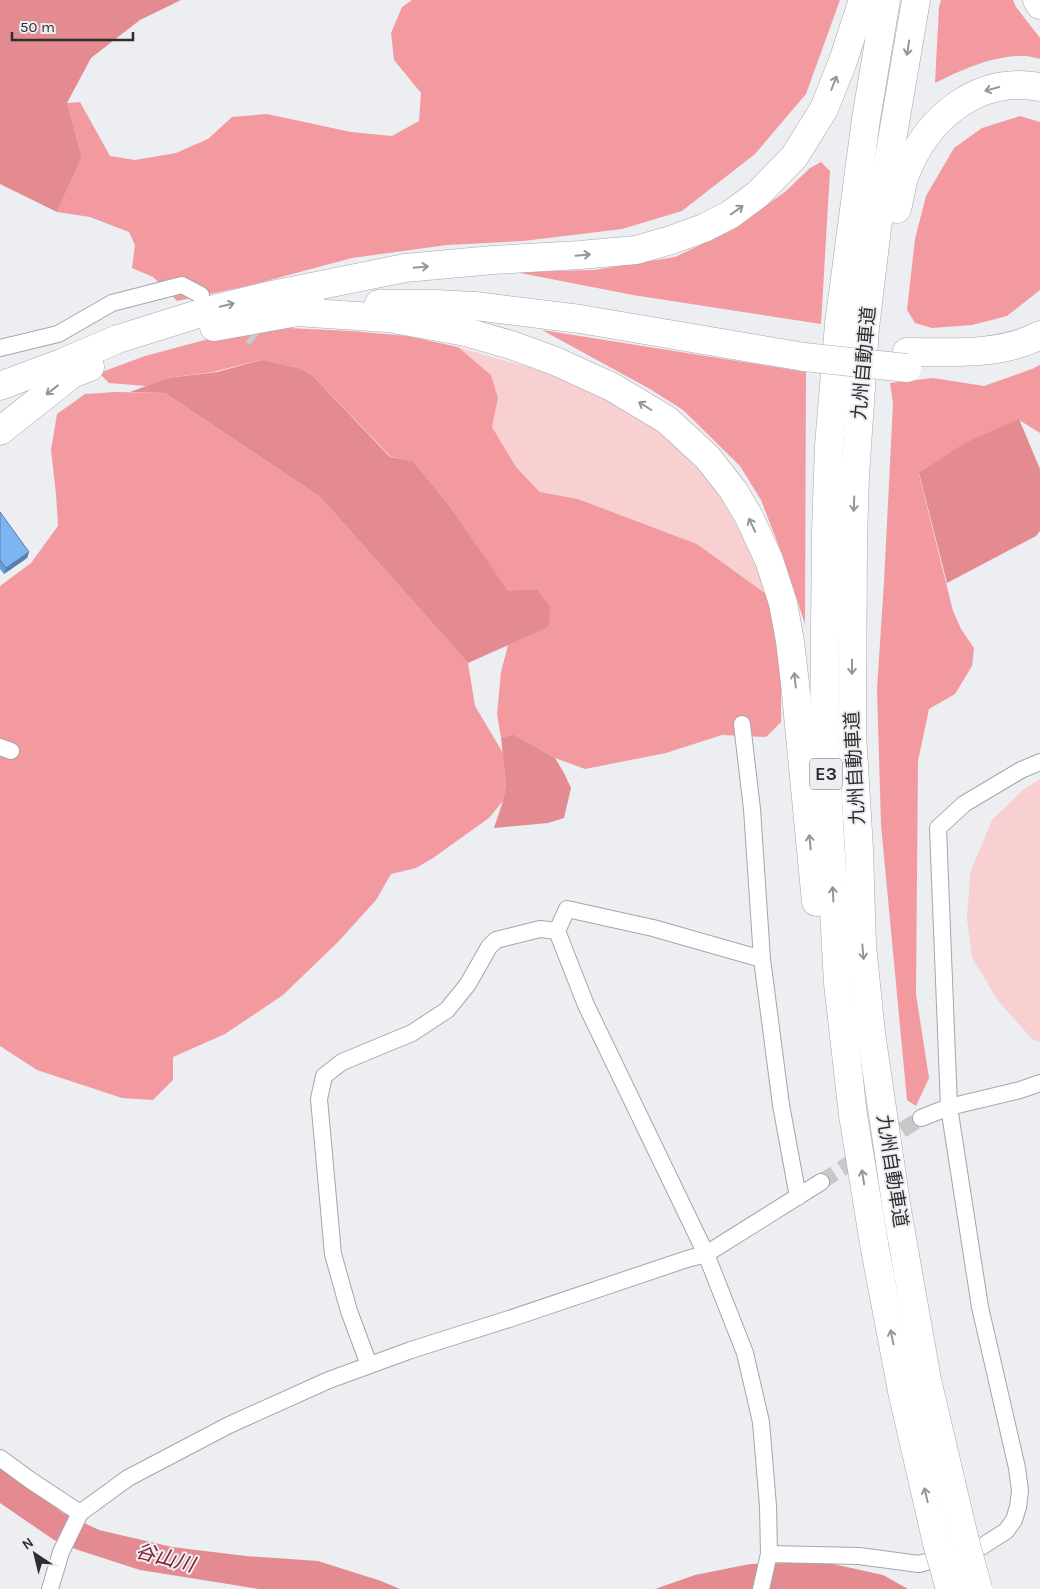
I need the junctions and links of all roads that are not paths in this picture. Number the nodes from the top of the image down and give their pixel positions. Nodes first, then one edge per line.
1 (863, 0) edge
2 (886, 0) edge
3 (916, 0) edge
4 (1037, 0) edge
5 (1040, 5) edge
6 (1040, 87) edge
7 (322, 286) junction
8 (202, 295) dead end
9 (296, 312) junction
10 (1040, 335) edge
11 (0, 348) edge
12 (804, 349) junction
13 (1040, 352) edge
14 (907, 360) junction
15 (0, 386) edge
16 (0, 431) edge
17 (855, 476) junction
18 (742, 724) dead end
19 (1040, 762) edge
20 (557, 931) junction
21 (762, 959) junction
22 (1040, 1083) edge
23 (949, 1107) junction
24 (854, 1115) junction
25 (921, 1118) tunnel mouth
26 (822, 1182) tunnel mouth
27 (798, 1197) junction
28 (706, 1254) junction
29 (369, 1365) junction
30 (0, 1458) edge
31 (80, 1513) junction
32 (768, 1556) junction
33 (50, 1589) edge
34 (761, 1589) edge
35 (950, 1589) edge
36 (978, 1589) edge

7 -> 1 highway
24 -> 2 highway, 九州自動車道 / E3
3 -> 17 highway, 九州自動車道 / E3
4 - 5 highway
6 -> 17 highway
7 - 12 highway
15 -> 7 highway
8 - 11 street
9 - 12 highway
9 -> 16 highway
24 -> 9 highway
10 - 14 highway
12 - 14 highway
13 - 14 highway
17 -> 36 highway, 九州自動車道 / E3, bridge
18 - 21 street
19 - 23 street
20 - 21 street
20 - 28 street
20 - 29 street
21 - 27 street
22 - 23 street
23 - 25 street
23 - 32 street
35 -> 24 highway, 九州自動車道 / E3, bridge
26 - 27 street
27 - 28 street
28 - 29 street
28 - 32 street
29 - 31 street
30 - 31 street
31 - 33 street
32 - 34 street

